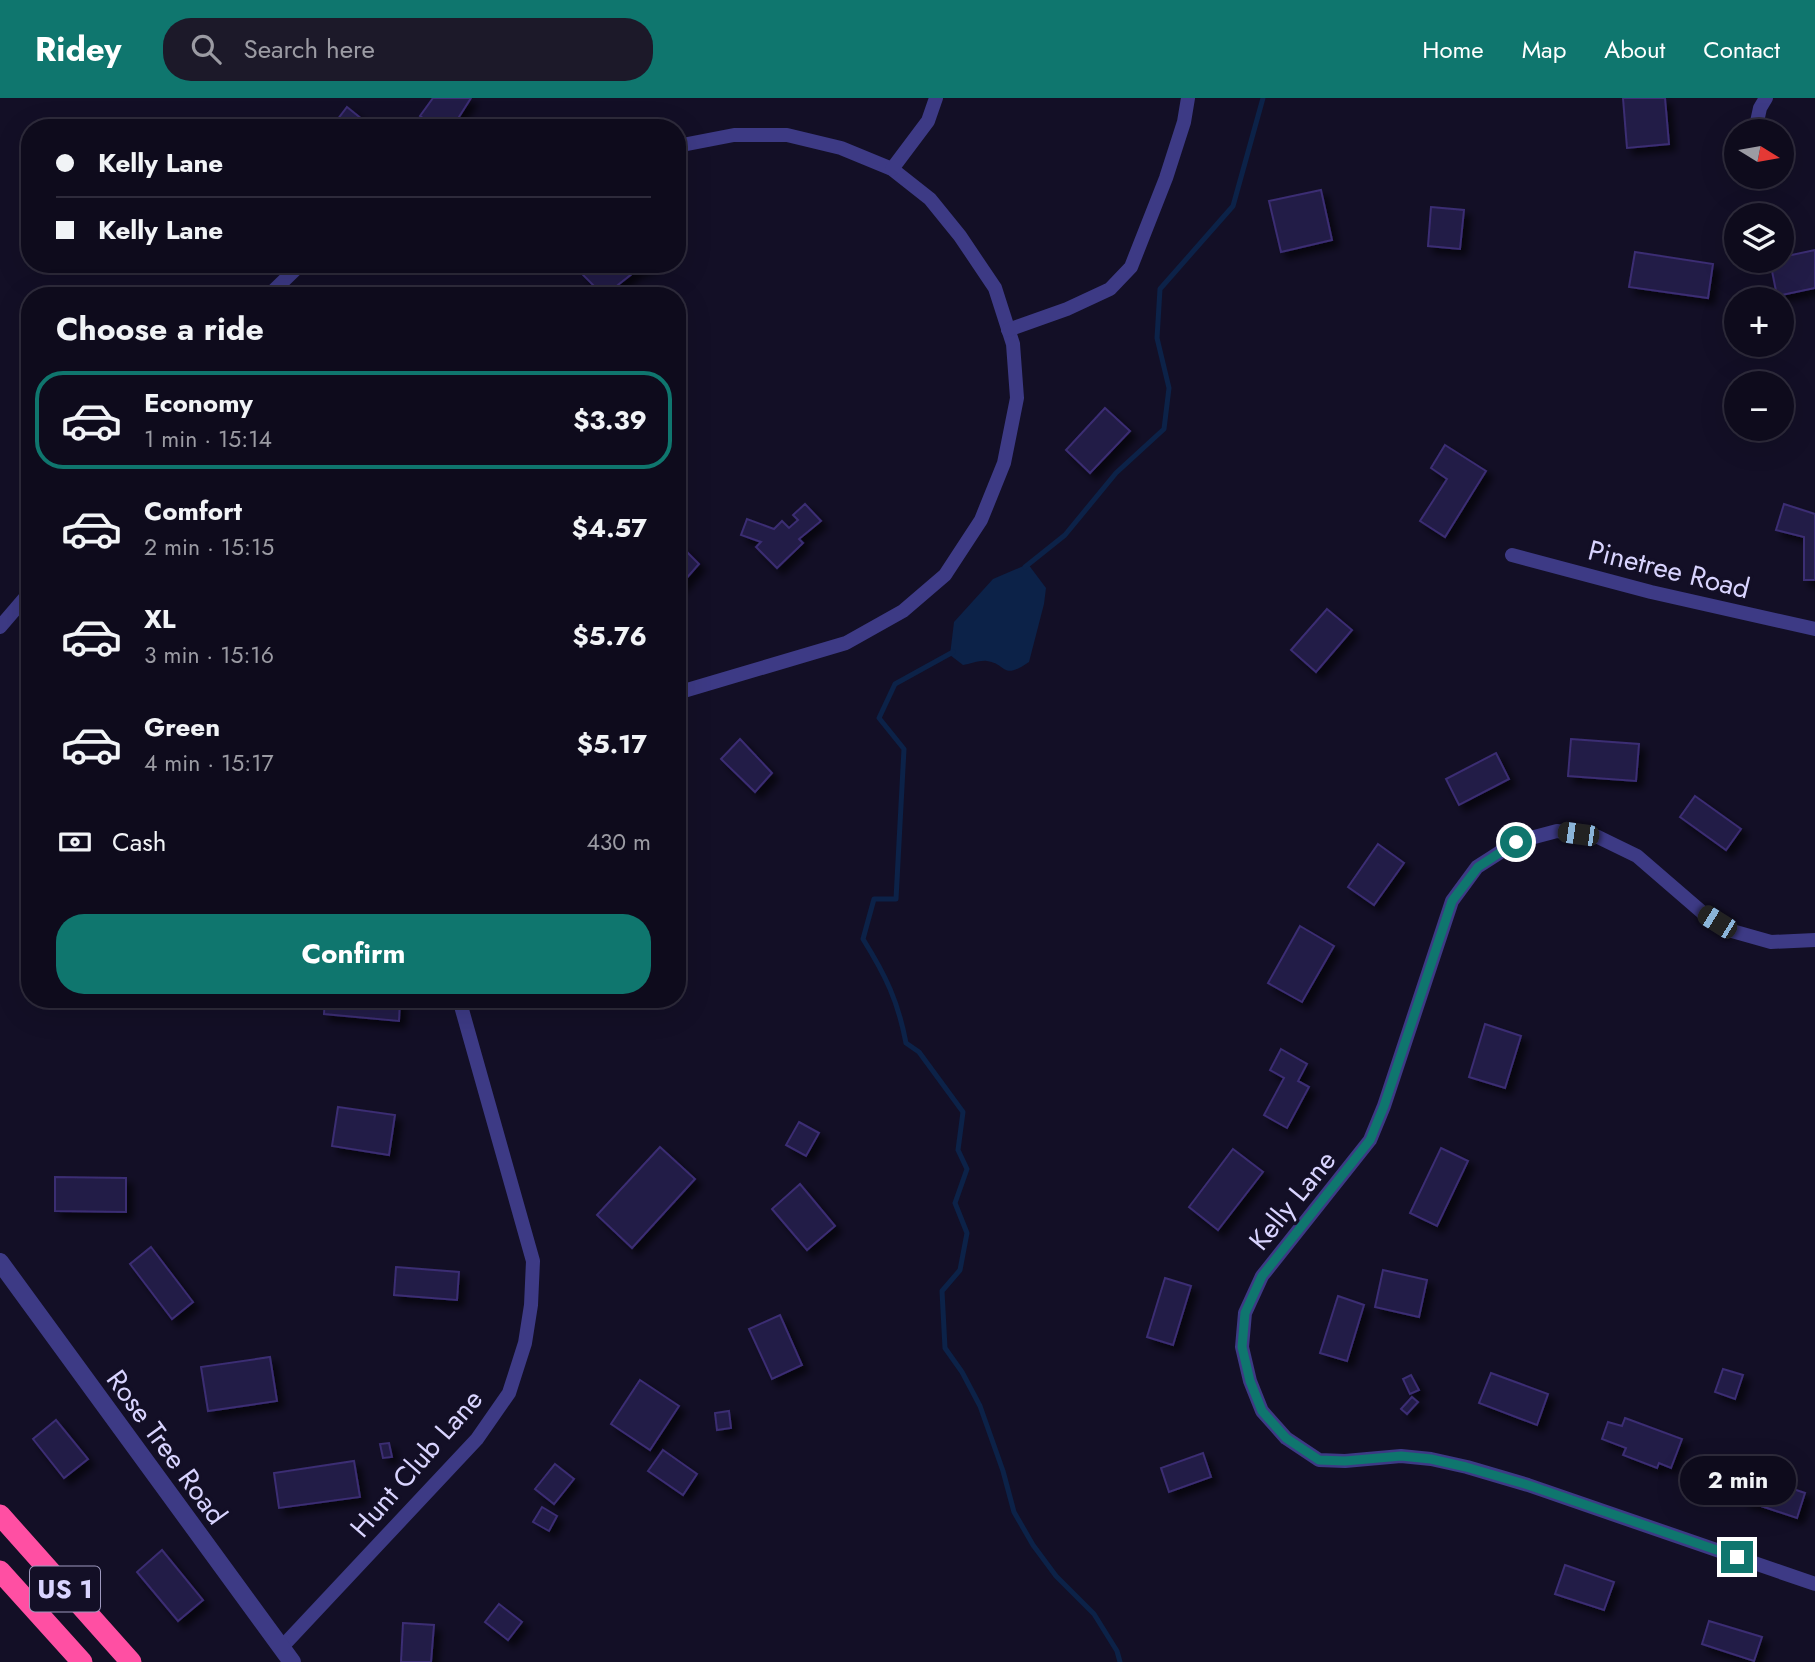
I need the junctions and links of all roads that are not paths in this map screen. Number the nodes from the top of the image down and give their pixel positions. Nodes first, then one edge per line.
1 (936, 98) edge
2 (1188, 98) edge
3 (1766, 98) edge
4 (1758, 119) edge
5 (686, 144) edge
6 (892, 169) junction
7 (291, 273) edge
8 (277, 287) edge
9 (1008, 330) junction
10 (1512, 555) dead end
11 (21, 602) edge
12 (0, 627) edge
13 (1815, 629) edge
14 (686, 690) edge
15 (1815, 940) edge
16 (462, 1008) edge
17 (0, 1262) edge
18 (0, 1515) edge
19 (0, 1571) edge
20 (1815, 1584) edge
21 (287, 1655) edge
22 (82, 1662) edge
23 (131, 1662) edge
24 (268, 1662) edge

1 - 6 street
2 - 9 street
3 - 4 street
5 - 6 street
6 - 9 street
7 - 8 street
9 - 14 street
10 - 13 street, Pinetree Road
11 - 12 street
15 - 20 street, Kelly Lane
16 - 21 street, Hunt Club Lane
17 - 21 street, Rose Tree Road
18 - 23 highway, US 1
19 - 22 highway, US 1
21 - 24 street

